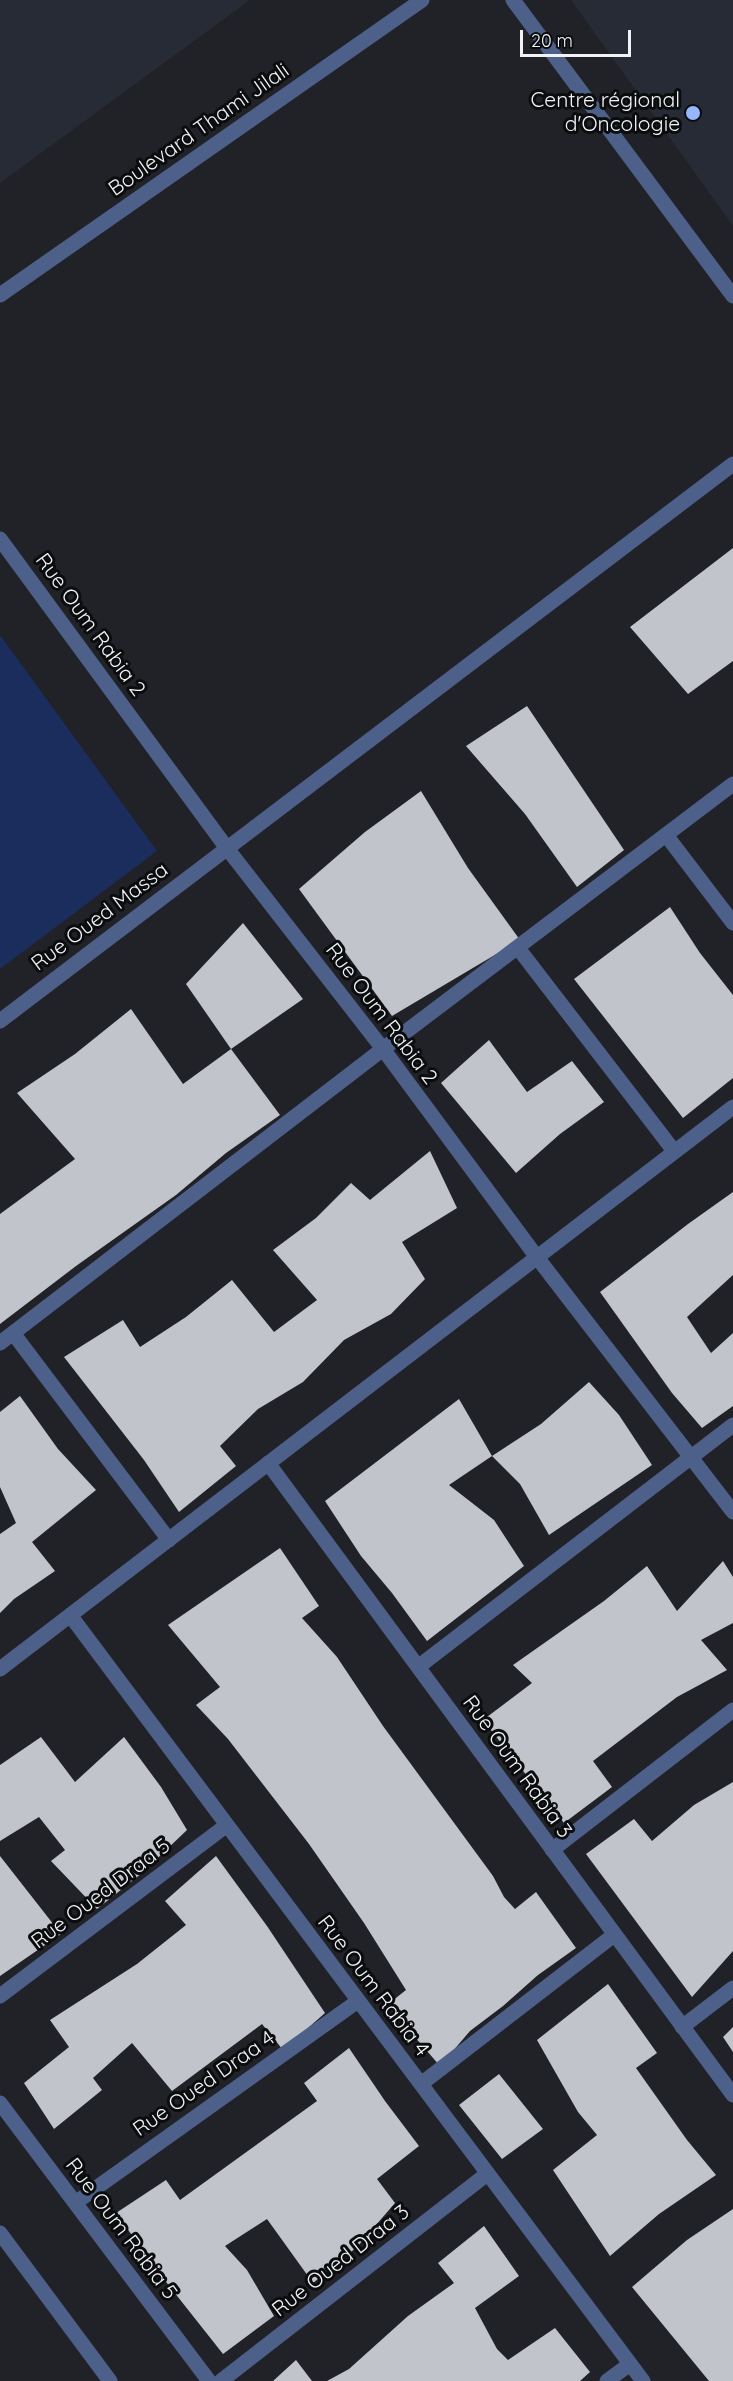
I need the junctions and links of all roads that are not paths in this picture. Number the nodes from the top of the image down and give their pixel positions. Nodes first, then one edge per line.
1 (422, 0) edge
2 (513, 0) edge
3 (0, 295) edge
4 (733, 296) edge
5 (733, 464) edge
6 (0, 539) edge
7 (733, 784) edge
8 (666, 835) junction
9 (226, 847) junction
10 (733, 923) edge
11 (518, 948) junction
12 (0, 1021) edge
13 (383, 1049) junction
14 (733, 1107) edge
15 (674, 1151) junction
16 (536, 1256) junction
17 (13, 1333) junction
18 (0, 1343) edge
19 (733, 1425) edge
20 (692, 1456) junction
21 (268, 1463) junction
22 (733, 1512) edge
23 (169, 1540) junction
24 (70, 1615) junction
25 (418, 1667) junction
26 (0, 1669) edge
27 (733, 1710) edge
28 (227, 1825) junction
29 (552, 1850) junction
30 (614, 1935) junction
31 (733, 1988) edge
32 (0, 1996) edge
33 (358, 2001) junction
34 (682, 2027) junction
35 (421, 2084) junction
36 (733, 2095) edge
37 (0, 2103) edge
38 (488, 2174) junction
39 (75, 2203) junction
40 (0, 2233) edge
41 (630, 2364) junction
42 (110, 2381) edge
43 (209, 2381) edge
44 (221, 2381) edge
45 (607, 2381) edge
46 (643, 2381) edge

1 - 3 street, Boulevard Thami Jilali
2 - 4 street
5 - 9 street, Rue Oued Massa
6 - 9 street, Rue Oum Rabia 2
7 - 8 street
8 - 10 street
8 - 11 street
9 - 12 street, Rue Oued Massa
9 - 13 street, Rue Oum Rabia 2
11 - 13 street
11 - 15 street
13 - 16 street, Rue Oum Rabia 2
13 - 17 street
14 - 15 street
15 - 16 street
16 - 20 street, Rue Oum Rabia 2
16 - 21 street
17 - 18 street
17 - 23 street
19 - 20 street
20 - 22 street, Rue Oum Rabia 2
20 - 25 street
21 - 23 street
21 - 25 street, Rue Oum Rabia 3
23 - 24 street
24 - 26 street
24 - 28 street, Rue Oum Rabia 4
25 - 29 street, Rue Oum Rabia 3
27 - 29 street
28 - 32 street, Rue Oued Draa 5
28 - 33 street, Rue Oum Rabia 4
29 - 30 street, Rue Oum Rabia 3
30 - 34 street, Rue Oum Rabia 3
30 - 35 street
31 - 34 street
33 - 35 street, Rue Oum Rabia 4
33 - 39 street, Rue Oued Draa 4
34 - 36 street, Rue Oum Rabia 3
35 - 38 street, Rue Oum Rabia 4
37 - 39 street, Rue Oum Rabia 5
38 - 41 street, Rue Oum Rabia 4
38 - 44 street, Rue Oued Draa 3
39 - 43 street, Rue Oum Rabia 5
40 - 42 street
41 - 45 street
41 - 46 street, Rue Oum Rabia 4

